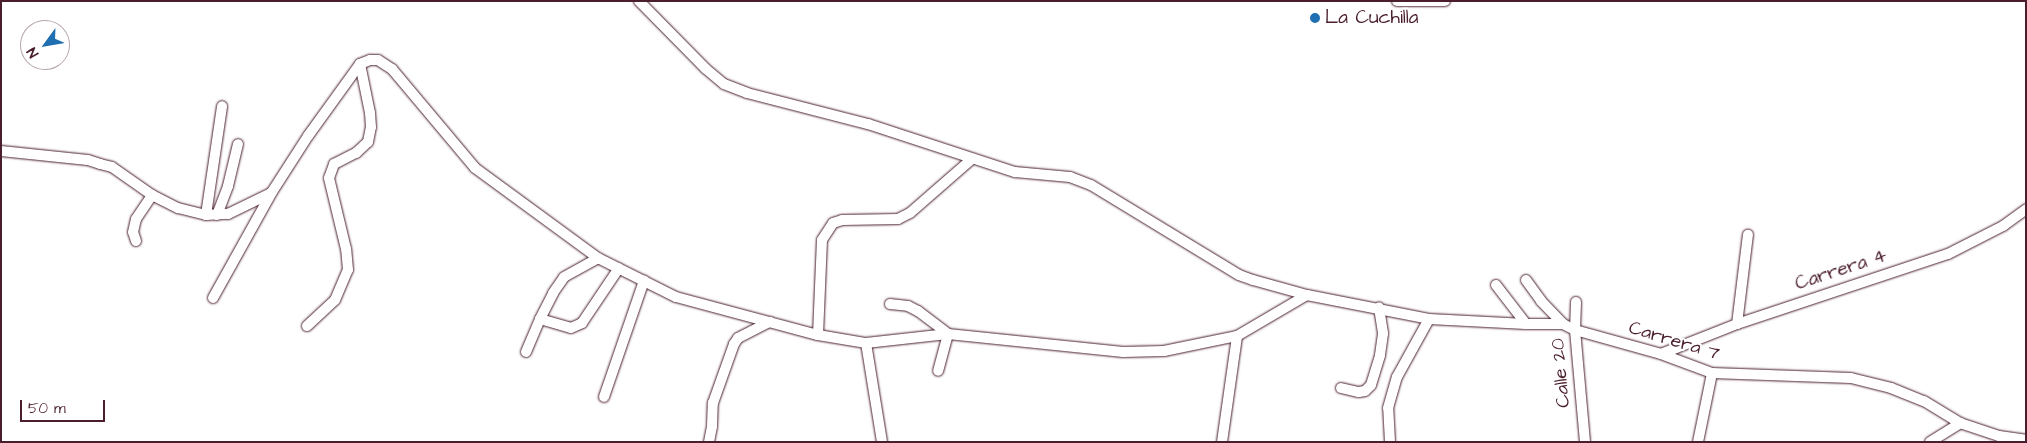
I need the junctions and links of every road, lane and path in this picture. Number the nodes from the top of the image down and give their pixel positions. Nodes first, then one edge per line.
1 (639, 1) edge
2 (1397, 1) edge
3 (1445, 1) edge
4 (360, 64) junction
5 (222, 106) dead end
6 (238, 144) dead end
7 (1, 152) edge
8 (972, 159) junction
9 (272, 192) junction
10 (152, 195) junction
11 (2026, 208) edge
12 (206, 215) junction
13 (217, 215) junction
14 (1748, 235) dead end
15 (136, 240) dead end
16 (598, 258) junction
17 (619, 268) junction
18 (1526, 280) dead end
19 (644, 281) junction
20 (1496, 285) dead end
21 (1306, 295) junction
22 (213, 298) dead end
23 (1576, 302) dead end
24 (890, 304) dead end
25 (1379, 307) junction
26 (540, 319) junction
27 (1430, 319) junction
28 (770, 322) junction
29 (1526, 324) junction
30 (1563, 324) junction
31 (1738, 324) junction
32 (307, 326) dead end
33 (1575, 330) junction
34 (948, 334) junction
35 (818, 335) junction
36 (1237, 336) junction
37 (866, 343) junction
38 (526, 352) dead end
39 (1661, 354) junction
40 (938, 371) dead end
41 (1712, 373) junction
42 (1342, 388) dead end
43 (604, 396) dead end
44 (1960, 422) junction
45 (2026, 440) edge
46 (709, 442) edge
47 (882, 442) edge
48 (1222, 442) edge
49 (1390, 442) edge
50 (1585, 442) edge
51 (1698, 442) edge
52 (1930, 442) edge

1 - 8 street, Carrera 7
2 - 3 street
4 - 9 street
4 - 16 street
4 - 32 street
5 - 12 street
6 - 13 street
7 - 10 street
8 - 21 street, Carrera 7
8 - 35 street
9 - 13 street
9 - 22 street
10 - 12 street
10 - 15 street
11 - 31 street, Carrera 4
12 - 13 street
14 - 31 street
16 - 17 street
16 - 26 street
17 - 19 street
17 - 26 street
18 - 30 street
19 - 28 street
19 - 43 street
20 - 29 street
21 - 25 street, Carrera 7
21 - 36 street
23 - 33 street, Calle 20
24 - 34 street
25 - 27 street, Carrera 7
25 - 42 street
26 - 38 street
27 - 29 street, Carrera 7
27 - 49 street
28 - 35 street
28 - 46 street
29 - 30 street, Carrera 7
30 - 33 street, Carrera 7
31 - 39 street, Carrera 4
33 - 39 street, Carrera 7
33 - 50 street, Calle 20
34 - 36 street
34 - 37 street
34 - 40 street
35 - 37 street
36 - 48 street
37 - 47 street
39 - 41 street, Carrera 7
41 - 44 street, Carrera 7
41 - 51 street
44 - 45 street, Carrera 7
44 - 52 street

